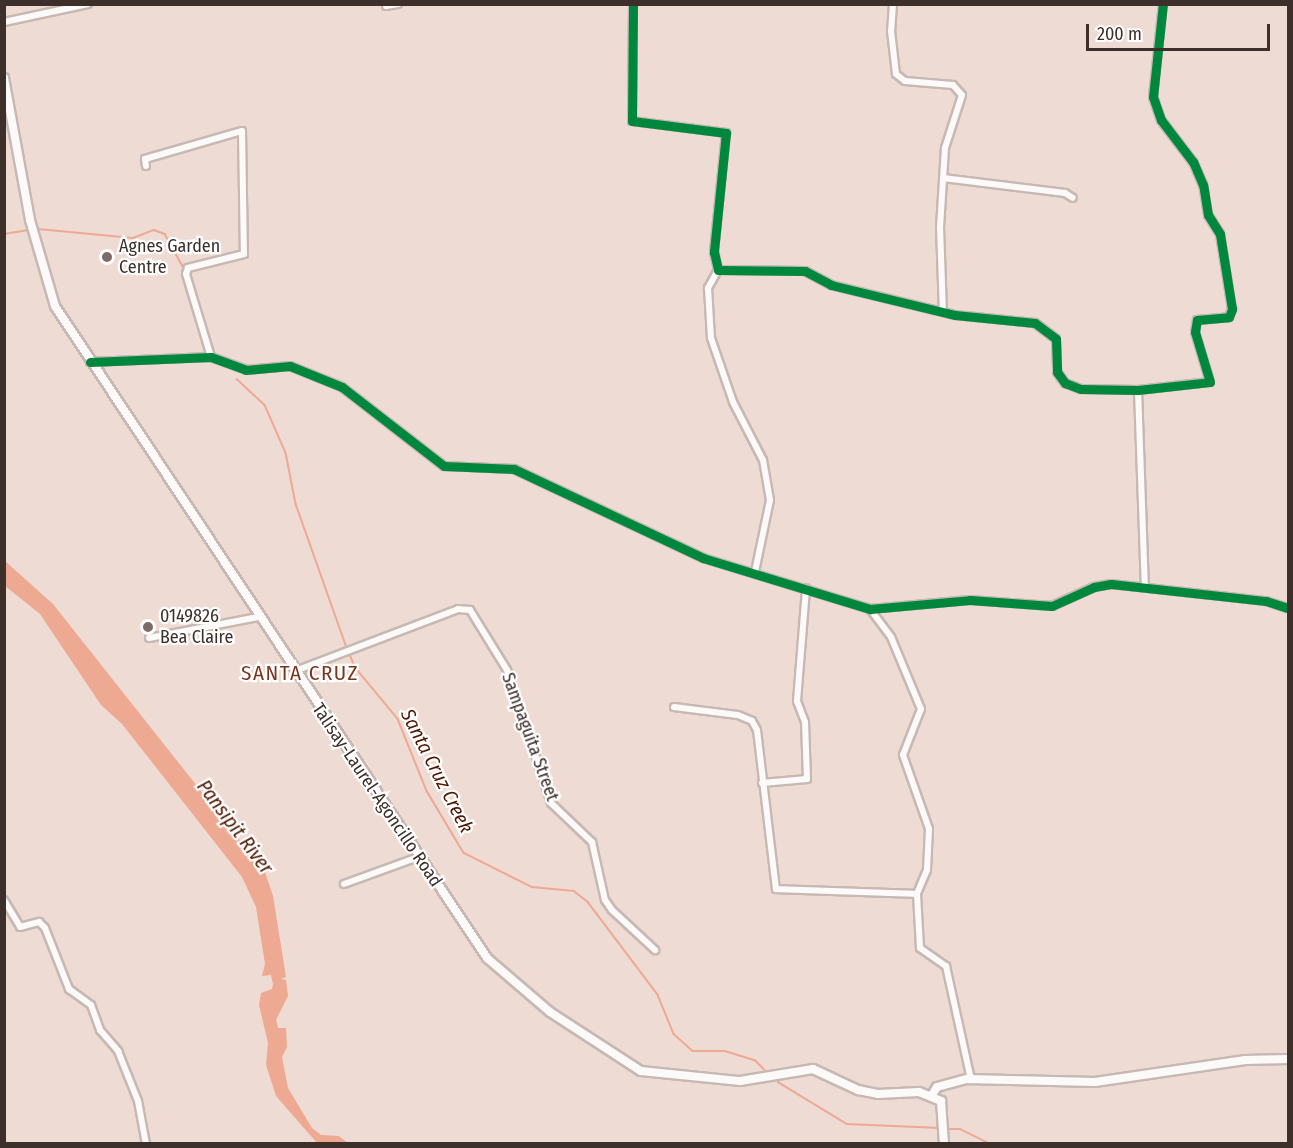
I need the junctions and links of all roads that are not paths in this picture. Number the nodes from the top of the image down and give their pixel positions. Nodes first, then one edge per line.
1 (88, 4) edge
2 (398, 4) edge
3 (633, 4) edge
4 (894, 4) edge
5 (1163, 4) edge
6 (386, 6) dead end
7 (4, 22) edge
8 (4, 78) edge
9 (146, 166) dead end
10 (943, 178) junction
11 (1073, 198) dead end
12 (718, 270) junction
13 (943, 312) junction
14 (211, 357) junction
15 (90, 362) junction
16 (1138, 390) junction
17 (755, 572) junction
18 (1145, 587) junction
19 (806, 588) junction
20 (1288, 608) edge
21 (870, 609) junction
22 (258, 617) junction
23 (149, 638) dead end
24 (294, 671) junction
25 (674, 707) dead end
26 (762, 783) junction
27 (418, 856) junction
28 (344, 884) dead end
29 (917, 894) junction
30 (4, 900) edge
31 (655, 950) dead end
32 (1288, 1059) edge
33 (971, 1080) junction
34 (932, 1095) junction
35 (944, 1141) edge
36 (146, 1143) edge

1 - 7 street
2 - 6 street
3 - 12 street
4 - 10 street
5 - 16 street
8 - 15 main road, Talisay-Laurel-Agoncillo Road
9 - 14 street
10 - 11 street
10 - 13 street
12 - 13 street
12 - 17 street
13 - 16 street
14 - 15 street
14 - 17 street
15 - 22 main road, Talisay-Laurel-Agoncillo Road
16 - 18 street
17 - 19 street
18 - 20 street
18 - 21 street
19 - 21 street
19 - 26 street
21 - 29 street
22 - 23 street
22 - 24 main road, Talisay-Laurel-Agoncillo Road
24 - 27 main road, Talisay-Laurel-Agoncillo Road
24 - 31 street, Sampaguita Street
25 - 26 street
26 - 29 street
27 - 28 street
27 - 34 main road, Talisay-Laurel-Agoncillo Road
29 - 33 street
30 - 36 street
32 - 33 main road
33 - 34 main road
34 - 35 main road

